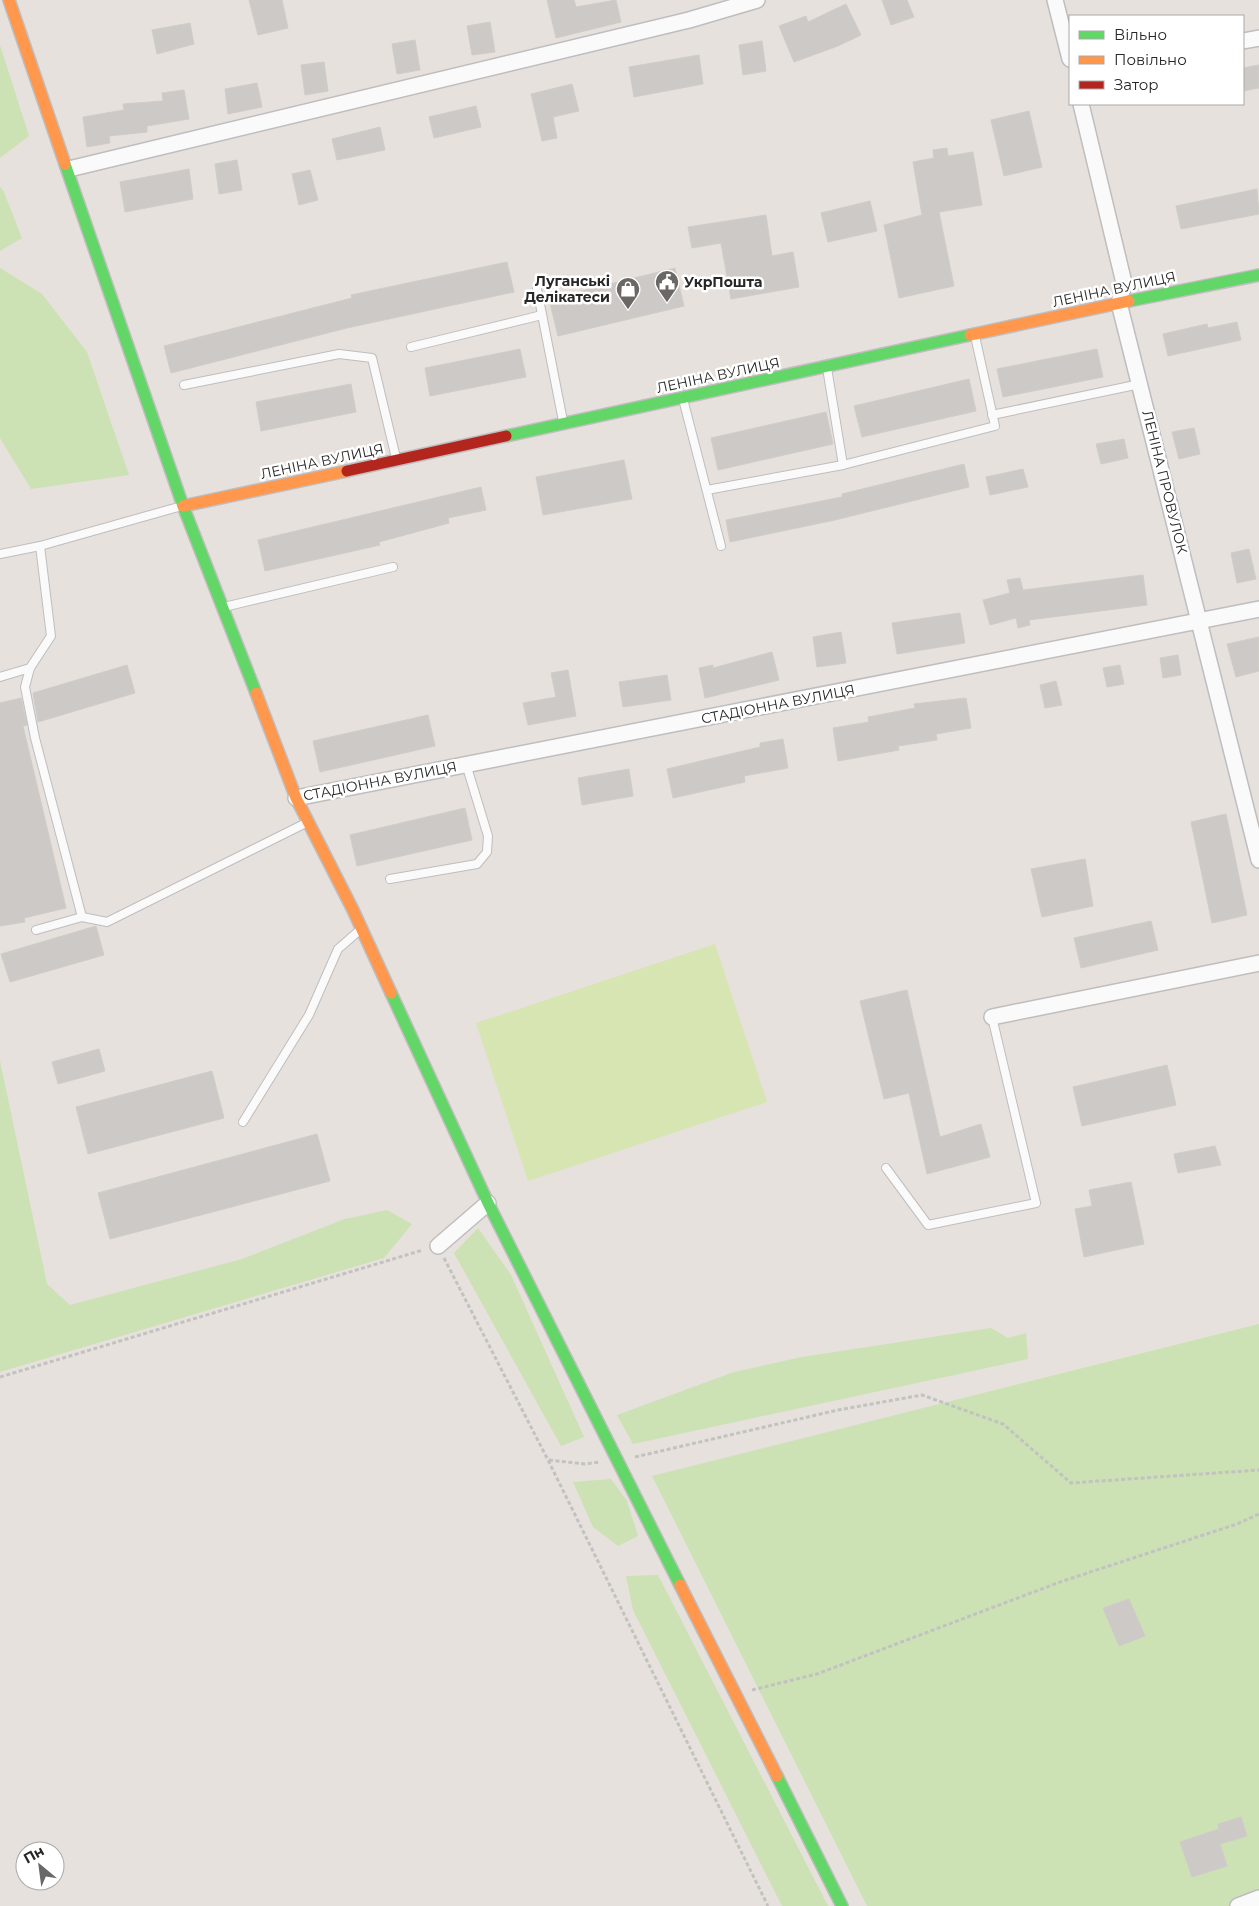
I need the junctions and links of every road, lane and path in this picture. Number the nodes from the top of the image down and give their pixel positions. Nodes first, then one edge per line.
1 (9, 0) edge
2 (757, 0) edge
3 (1055, 0) edge
4 (1259, 38) edge
5 (1244, 41) edge
6 (1069, 55) edge
7 (1081, 105) edge
8 (69, 169) junction
9 (1259, 274) edge
10 (537, 289) dead end
11 (1119, 303) junction
12 (542, 315) junction
13 (974, 334) junction
14 (411, 347) dead end
15 (827, 366) junction
16 (1140, 384) junction
17 (184, 385) dead end
18 (683, 397) junction
19 (992, 415) junction
20 (563, 423) junction
21 (397, 460) junction
22 (844, 465) junction
23 (707, 490) junction
24 (183, 506) junction
25 (40, 546) junction
26 (722, 546) dead end
27 (0, 554) edge
28 (393, 567) dead end
29 (222, 607) junction
30 (1259, 609) edge
31 (1201, 621) junction
32 (30, 668) junction
33 (0, 677) edge
34 (466, 764) junction
35 (296, 798) junction
36 (308, 822) junction
37 (1259, 860) edge
38 (390, 880) dead end
39 (82, 918) junction
40 (362, 928) junction
41 (36, 930) dead end
42 (1259, 963) edge
43 (992, 1018) joint
44 (243, 1122) dead end
45 (886, 1168) dead end
46 (488, 1202) junction
47 (438, 1246) junction
48 (0, 1377) edge
49 (548, 1460) junction
50 (618, 1460) junction
51 (1259, 1470) edge
52 (1259, 1514) edge
53 (736, 1694) junction
54 (1259, 1898) edge
55 (768, 1906) edge
56 (842, 1906) edge
57 (1238, 1906) edge

1 - 8 street
2 - 8 street
3 - 6 street
4 - 5 street
7 - 11 street, ЛЕНІНА ПРОВУЛОК
8 - 24 street
9 - 11 street, ЛЕНІНА ВУЛИЦЯ
10 - 12 lane
11 - 13 street, ЛЕНІНА ВУЛИЦЯ
11 - 16 street, ЛЕНІНА ПРОВУЛОК
12 - 14 lane
12 - 20 lane
13 - 15 street, ЛЕНІНА ВУЛИЦЯ
13 - 19 lane
15 - 18 street, ЛЕНІНА ВУЛИЦЯ
15 - 22 lane
16 - 19 lane
16 - 31 street, ЛЕНІНА ПРОВУЛОК
17 - 21 lane
18 - 20 street, ЛЕНІНА ВУЛИЦЯ
18 - 23 lane
19 - 22 lane
20 - 21 street, ЛЕНІНА ВУЛИЦЯ
21 - 24 street, ЛЕНІНА ВУЛИЦЯ
22 - 23 lane
23 - 26 lane
24 - 25 lane
24 - 29 street
25 - 27 lane
25 - 32 lane
28 - 29 lane
29 - 35 street
30 - 31 street, СТАДІОННА ВУЛИЦЯ
31 - 34 street, СТАДІОННА ВУЛИЦЯ
31 - 37 street, ЛЕНІНА ПРОВУЛОК
32 - 33 lane
32 - 39 lane
34 - 35 street, СТАДІОННА ВУЛИЦЯ
34 - 38 lane
35 - 36 street
36 - 39 lane
36 - 40 street
39 - 41 lane
40 - 44 lane
40 - 46 street
42 - 43 street
43 - 45 lane
46 - 47 street
46 - 50 street
47 - 48 path
47 - 49 path
49 - 50 path
49 - 55 path
50 - 51 path
50 - 53 street
52 - 53 path
53 - 56 street
54 - 57 street

